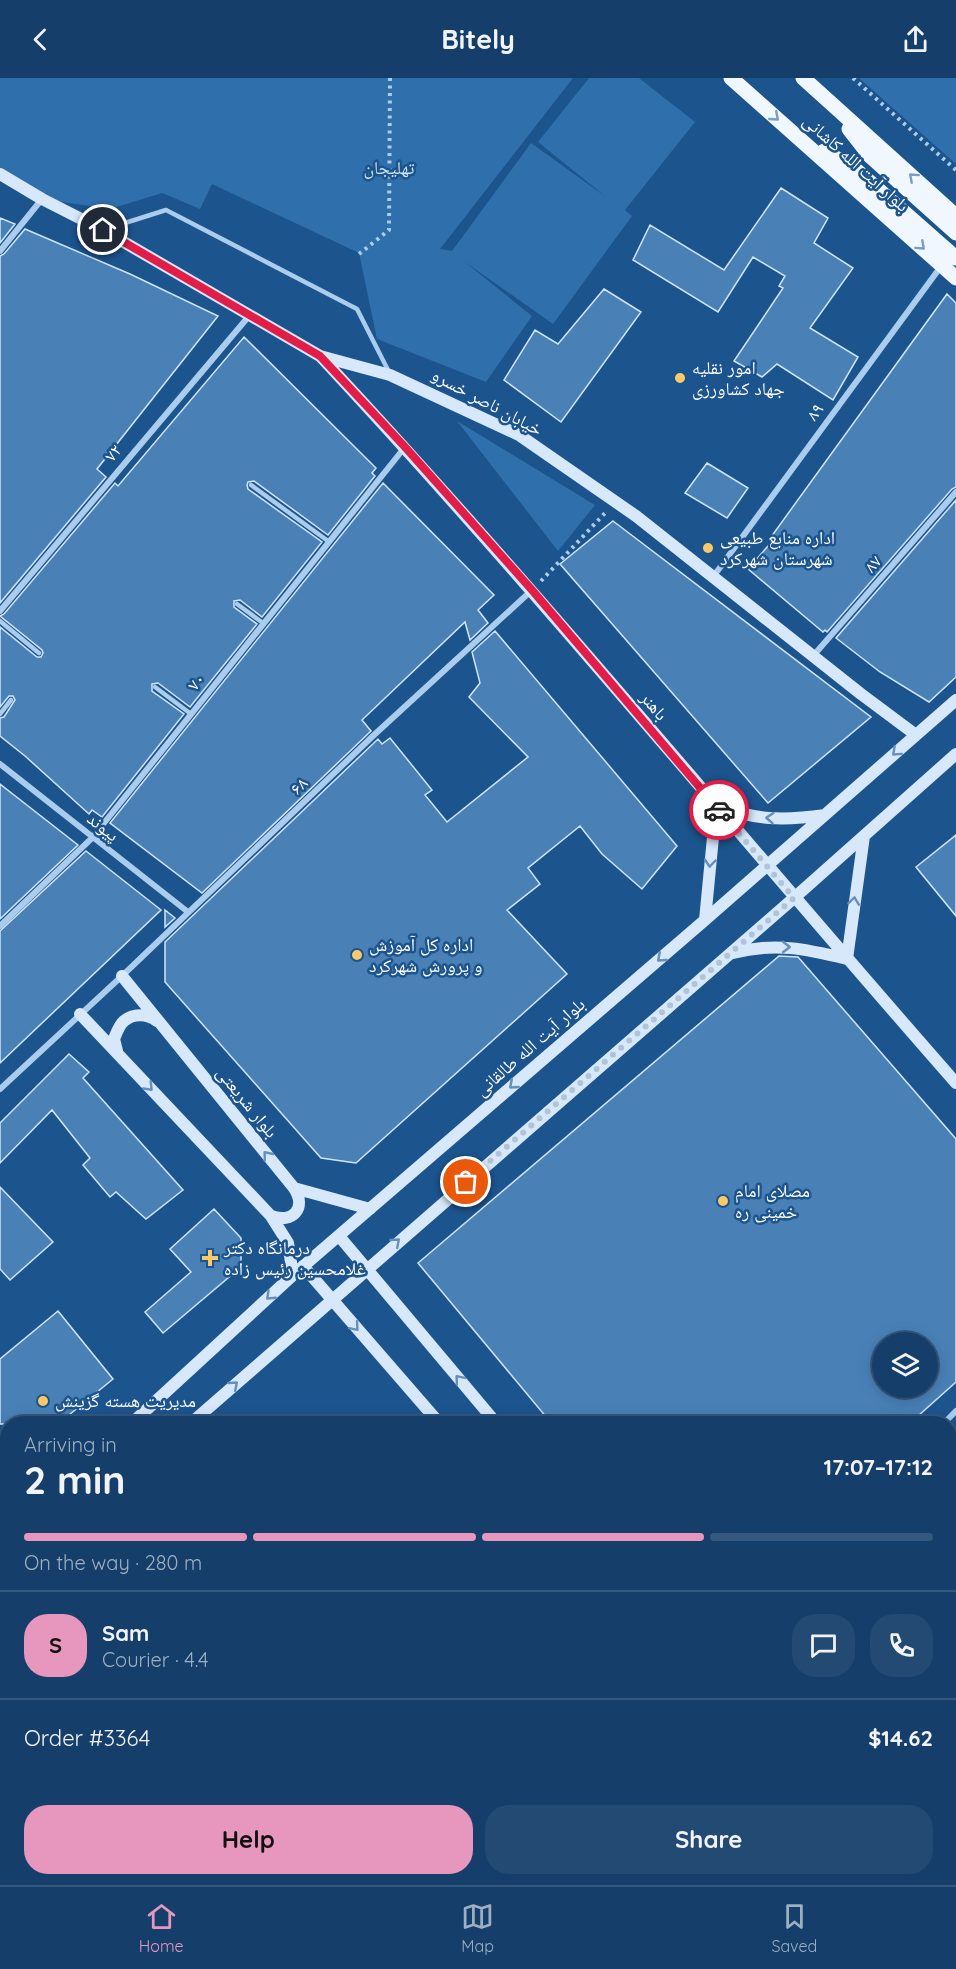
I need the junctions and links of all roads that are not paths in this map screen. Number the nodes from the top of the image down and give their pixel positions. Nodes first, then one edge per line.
1 (731, 78) edge
2 (803, 78) edge
3 (825, 98) junction
4 (0, 174) edge
5 (42, 199) junction
6 (956, 216) edge
7 (103, 230) junction
8 (956, 233) edge
9 (0, 251) edge
10 (949, 262) edge
11 (956, 278) edge
12 (250, 315) junction
13 (320, 356) junction
14 (390, 375) junction
15 (405, 447) junction
16 (251, 485) dead end
17 (956, 492) edge
18 (328, 541) junction
19 (713, 577) junction
20 (532, 590) junction
21 (237, 604) dead end
22 (0, 611) edge
23 (0, 621) edge
24 (263, 623) junction
25 (39, 653) dead end
26 (813, 656) junction
27 (155, 687) dead end
28 (11, 700) dead end
29 (956, 700) edge
30 (0, 714) edge
31 (191, 714) junction
32 (916, 735) junction
33 (954, 759) edge
34 (0, 764) edge
35 (716, 806) junction
36 (826, 814) junction
37 (864, 836) junction
38 (92, 838) junction
39 (767, 866) junction
40 (794, 898) junction
41 (188, 912) junction
42 (705, 920) junction
43 (0, 926) edge
44 (728, 955) junction
45 (847, 959) junction
46 (122, 976) junction
47 (80, 1014) junction
48 (160, 1024) junction
49 (122, 1059) junction
50 (956, 1083) edge
51 (0, 1089) edge
52 (294, 1188) junction
53 (370, 1209) junction
54 (271, 1216) junction
55 (339, 1236) junction
56 (303, 1266) junction
57 (366, 1268) junction
58 (292, 1275) junction
59 (331, 1299) junction
60 (140, 1416) edge
61 (199, 1416) edge
62 (433, 1416) edge
63 (490, 1416) edge

1 -> 10 main road, بلوار آیت الله کاشانی
2 - 3 main road, بلوار آیت الله کاشانی
6 -> 3 main road, بلوار آیت الله کاشانی
3 - 8 main road
4 - 5 main road, خیابان ناصر خسرو
5 - 7 main road, خیابان ناصر خسرو
5 - 9 street
7 - 12 main road, خیابان ناصر خسرو
7 - 14 lane
10 - 11 main road, بلوار آیت الله کاشانی
10 - 19 street, ۸۹
12 - 13 main road, خیابان ناصر خسرو
12 - 22 street, ۷۲
13 - 14 main road, خیابان ناصر خسرو
13 - 15 main road, باهنر
14 - 19 main road, خیابان ناصر خسرو
15 - 18 street, ۷۰
15 - 20 main road, باهنر
16 - 18 lane
17 - 26 street, ۸۷
18 - 24 street, ۷۰
19 - 26 main road, خیابان ناصر خسرو
20 - 35 main road, باهنر
20 - 41 street, ۶۸
21 - 24 lane
23 - 25 lane
24 - 31 street, ۷۰
26 - 32 main road, خیابان ناصر خسرو
27 - 31 lane
28 - 30 lane
29 - 32 main road, بلوار آیت الله طالقانی
31 - 38 street, ۷۰
32 -> 36 main road, بلوار آیت الله طالقانی
33 - 37 main road
34 - 38 street, پیوند
36 -> 35 main road
35 - 39 main road, باهنر
35 -> 42 main road
36 - 39 main road, بلوار آیت الله طالقانی
37 - 40 main road
45 -> 37 main road
38 - 41 street, پیوند
38 - 43 street, ۷۰
39 - 40 main road, باهنر
39 - 42 main road, بلوار آیت الله طالقانی
40 - 44 main road
40 - 45 main road, باهنر
41 - 46 street, ۶۸
42 -> 53 main road, بلوار آیت الله طالقانی
44 -> 45 main road
57 -> 44 main road
45 - 50 main road, باهنر
46 - 47 street, ۶۸
46 - 48 main road, بلوار شریعتی
47 - 49 main road
47 - 51 street, ۶۸
48 - 49 main road
52 -> 48 main road, بلوار شریعتی
49 -> 54 main road
52 - 53 main road
52 - 54 main road
53 - 55 main road, بلوار آیت الله طالقانی
54 - 58 main road
55 - 56 main road, بلوار آیت الله طالقانی
55 - 57 main road
56 - 58 main road, بلوار آیت الله طالقانی
56 - 59 main road
57 - 59 main road
63 -> 57 main road
58 -> 60 main road, بلوار آیت الله طالقانی
61 -> 59 main road
59 -> 62 main road

